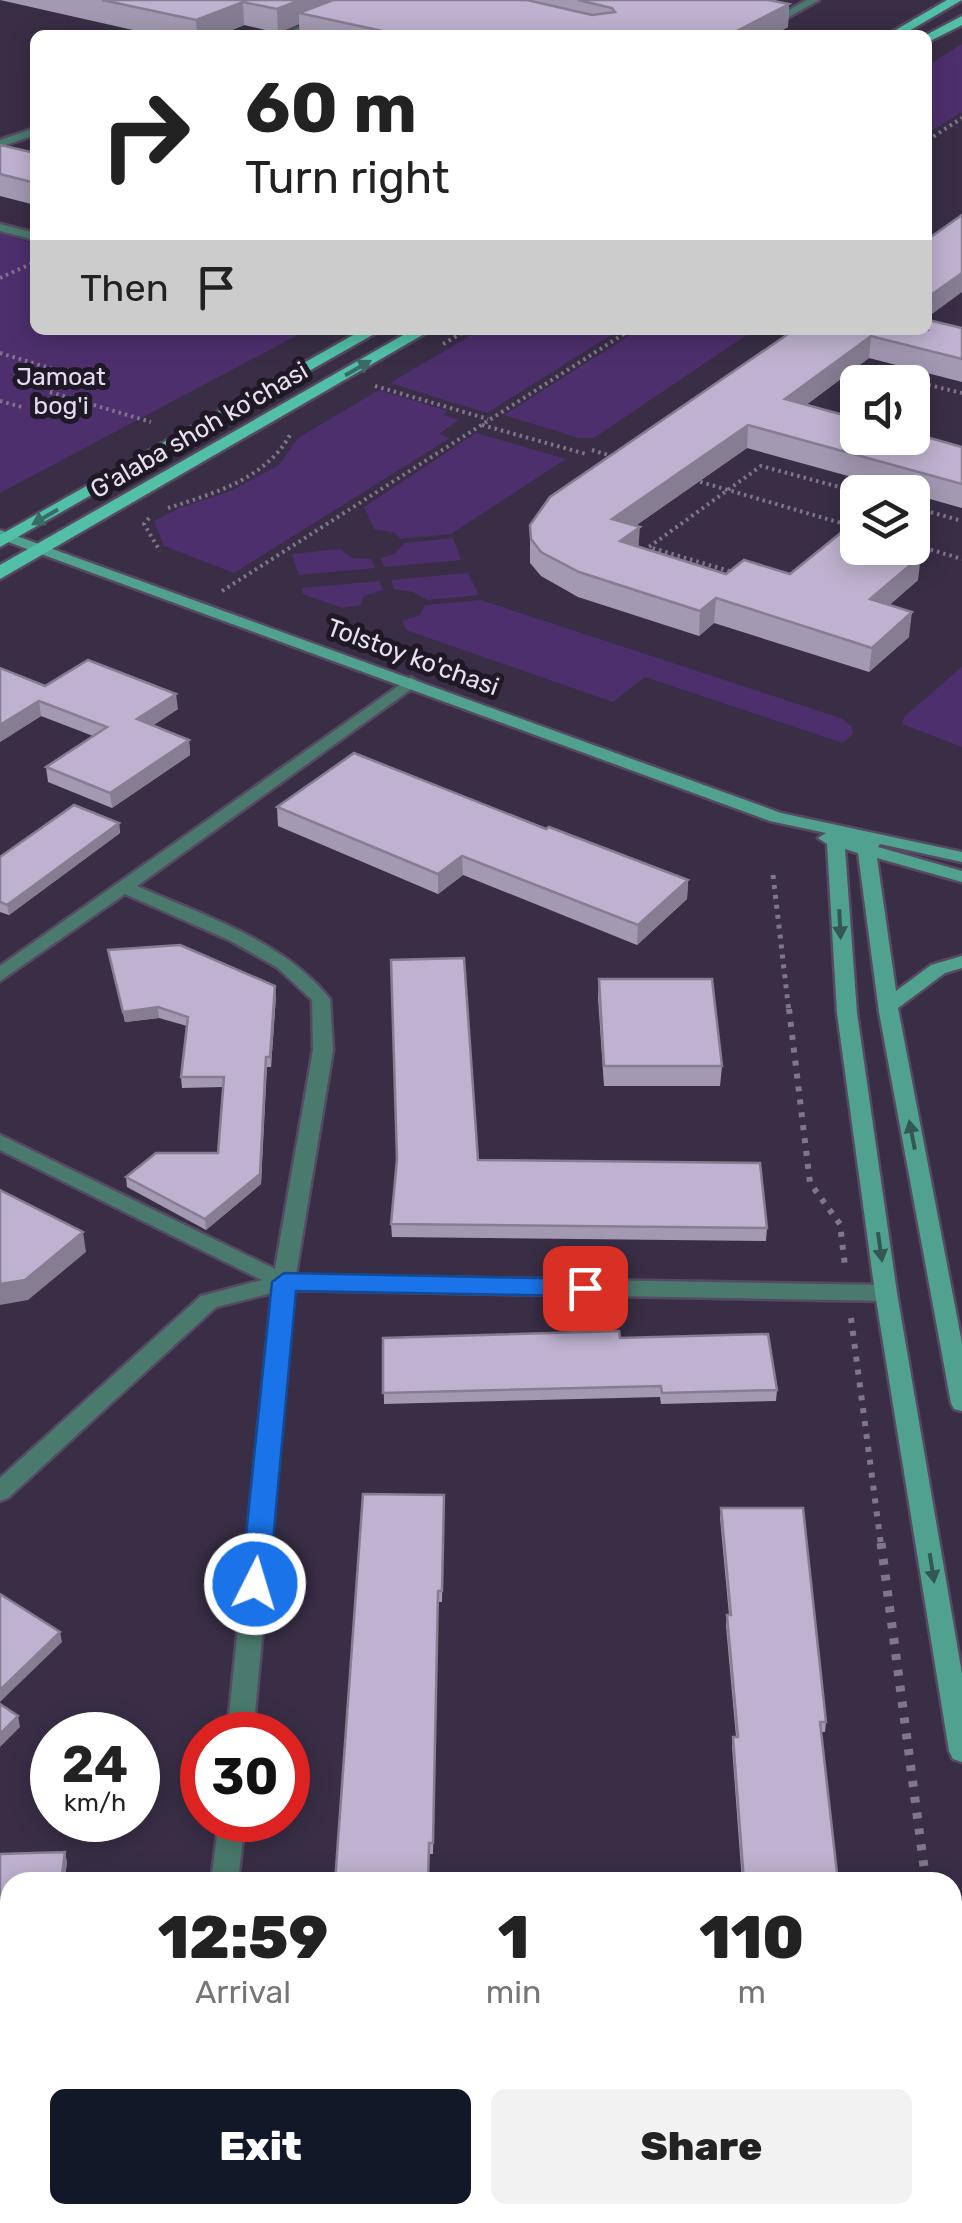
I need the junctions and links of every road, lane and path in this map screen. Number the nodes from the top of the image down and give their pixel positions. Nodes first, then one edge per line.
1 (814, 0) edge
2 (956, 0) edge
3 (344, 13) edge
4 (755, 18) edge
5 (962, 20) edge
6 (299, 30) edge
7 (903, 30) edge
8 (932, 38) edge
9 (962, 118) edge
10 (30, 133) edge
11 (932, 137) edge
12 (0, 144) edge
13 (0, 227) edge
14 (30, 236) edge
15 (30, 264) edge
16 (0, 278) edge
17 (358, 335) edge
18 (414, 335) edge
19 (458, 335) edge
20 (622, 335) edge
21 (436, 348) dead end
22 (0, 352) edge
23 (390, 376) dead end
24 (79, 377) dead end
25 (930, 385) edge
26 (50, 392) dead end
27 (962, 393) edge
28 (0, 401) edge
29 (22, 407) dead end
30 (490, 420) junction
31 (151, 422) dead end
32 (481, 425) junction
33 (306, 426) dead end
34 (626, 460) edge
35 (694, 480) edge
36 (840, 487) edge
37 (728, 490) junction
38 (930, 512) edge
39 (962, 521) edge
40 (840, 524) edge
41 (3, 538) edge
42 (43, 549) junction
43 (930, 549) edge
44 (160, 550) dead end
45 (962, 559) edge
46 (0, 574) edge
47 (744, 575) edge
48 (199, 606) junction
49 (410, 682) junction
50 (839, 836) junction
51 (872, 844) junction
52 (962, 857) edge
53 (773, 875) dead end
54 (962, 877) edge
55 (125, 887) junction
56 (962, 962) edge
57 (0, 975) edge
58 (888, 1006) junction
59 (0, 1142) edge
60 (284, 1282) junction
61 (848, 1292) junction
62 (886, 1293) junction
63 (962, 1403) edge
64 (0, 1492) edge
65 (242, 1712) edge
66 (962, 1751) edge
67 (230, 1842) edge
68 (227, 1872) edge
69 (925, 1872) edge

1 - 4 street
2 - 7 main road
3 - 6 street
5 - 8 main road
9 - 11 path
10 - 12 street
13 - 14 street
15 - 16 path
17 -> 41 main road, G'alaba shoh ko'chasi
42 -> 18 main road, G'alaba shoh ko'chasi
19 - 21 path
20 - 30 path
22 - 24 path
23 - 30 path
25 - 27 path
26 - 31 path
28 - 29 path
30 - 32 path
32 - 34 path
32 - 48 path
33 - 44 path
35 - 37 path
36 - 37 path
37 - 40 path
37 - 47 path
38 - 39 path
41 - 42 street, Tolstoy ko'chasi
42 - 46 main road, G'alaba shoh ko'chasi
42 - 48 street, Tolstoy ko'chasi
43 - 45 path
48 - 49 street, Tolstoy ko'chasi
49 - 50 street, Tolstoy ko'chasi
49 - 55 street
50 - 51 street, Tolstoy ko'chasi
50 -> 62 street
51 - 52 street, Tolstoy ko'chasi
51 - 54 street, Tolstoy ko'chasi
51 - 58 street
53 - 61 path
55 - 57 street
55 - 60 street
56 - 58 street
63 -> 58 street
59 - 60 street
60 - 61 street
60 - 64 street
60 - 65 street
61 - 62 street
61 - 69 path
62 -> 66 street
67 - 68 street

